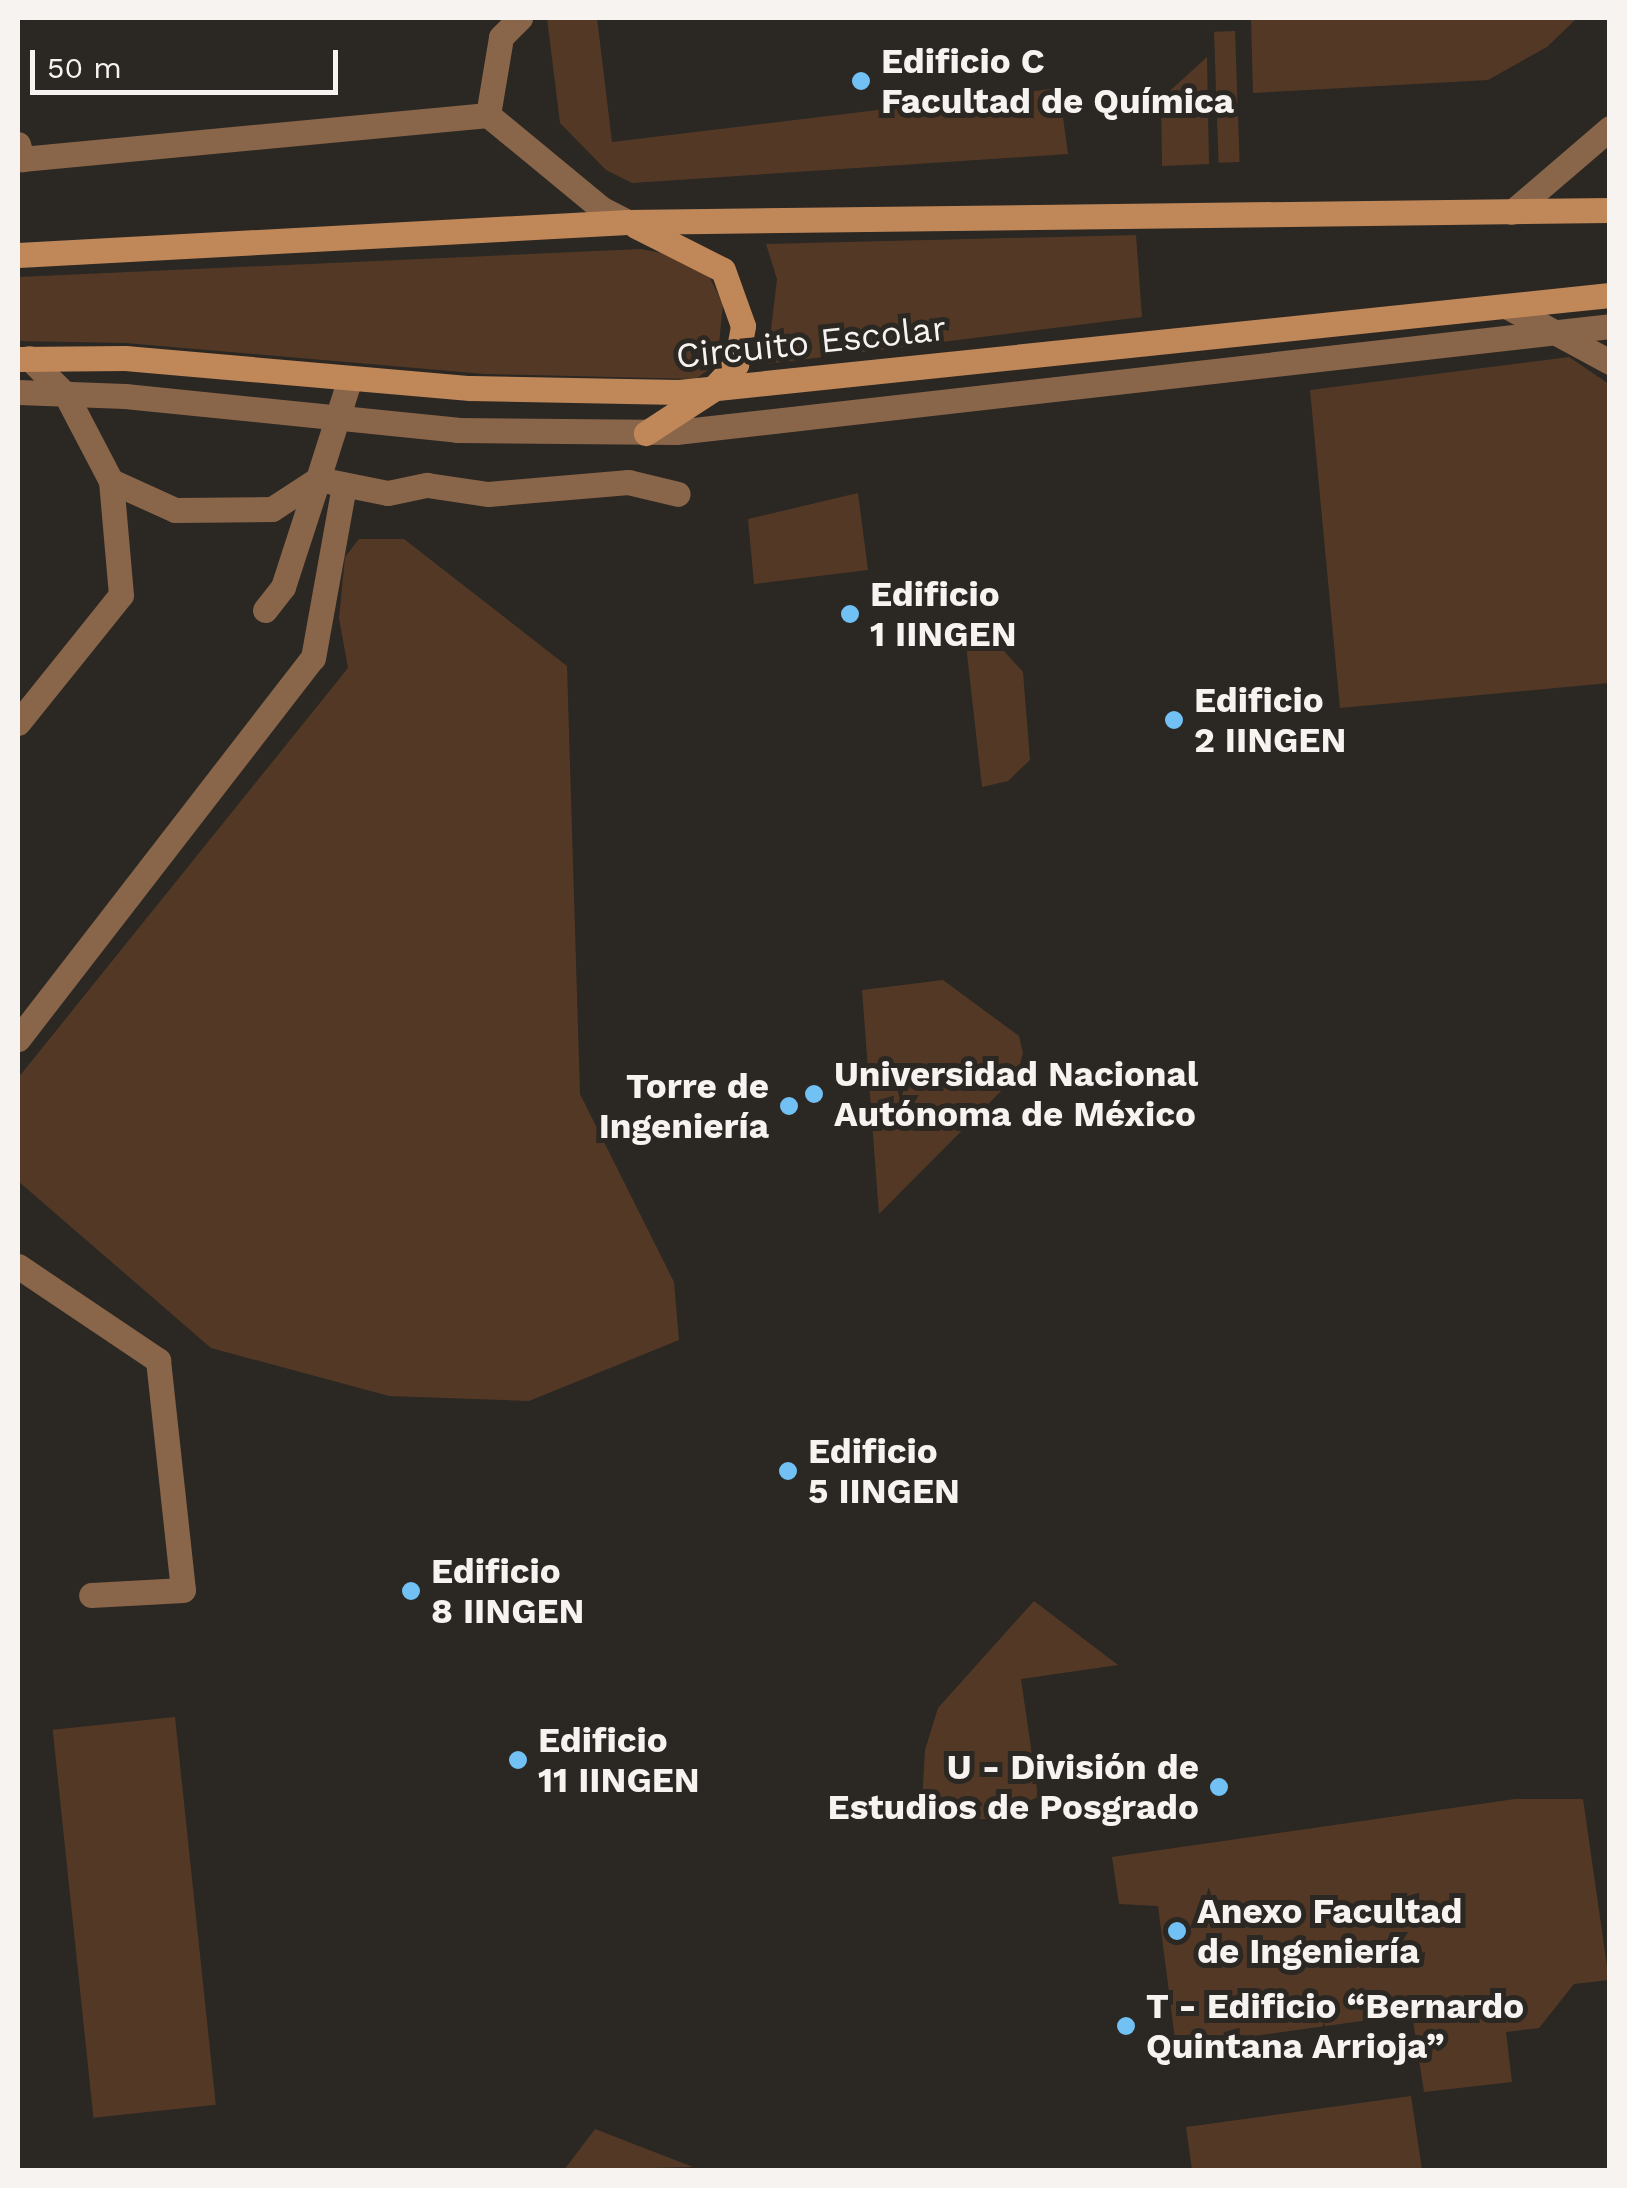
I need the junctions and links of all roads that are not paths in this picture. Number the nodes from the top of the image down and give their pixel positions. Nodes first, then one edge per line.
1 (520, 18) edge
2 (488, 115) junction
3 (1610, 128) edge
4 (19, 155) edge
5 (1610, 210) edge
6 (1512, 212) junction
7 (627, 222) junction
8 (18, 255) edge
9 (1610, 295) edge
10 (1506, 306) junction
11 (1610, 326) edge
12 (1554, 333) junction
13 (23, 358) edge
14 (1610, 362) edge
15 (350, 378) junction
16 (712, 390) junction
17 (18, 392) edge
18 (66, 395) junction
19 (339, 418) junction
20 (646, 433) junction
21 (318, 479) junction
22 (111, 481) junction
23 (344, 484) junction
24 (678, 494) dead end
25 (265, 610) dead end
26 (18, 723) edge
27 (18, 1039) edge
28 (18, 1266) edge
29 (91, 1595) dead end

1 - 2 lane
2 - 4 lane
2 - 7 lane
3 - 6 lane
5 - 6 street
6 - 7 street
7 - 8 street
7 - 16 street
9 - 10 street, Circuito Escolar
10 - 12 lane
10 - 16 street, Circuito Escolar
11 - 12 lane
12 - 14 lane
12 - 20 lane
13 - 15 street, Circuito Escolar
13 - 18 lane
15 - 16 street, Circuito Escolar
15 - 19 lane
16 - 20 street
17 - 18 lane
18 - 19 lane
18 - 22 lane
19 - 20 lane
19 - 21 lane
21 - 22 lane
21 - 23 lane
21 - 25 lane
22 - 26 lane
23 - 24 lane
23 - 27 lane
28 - 29 lane

